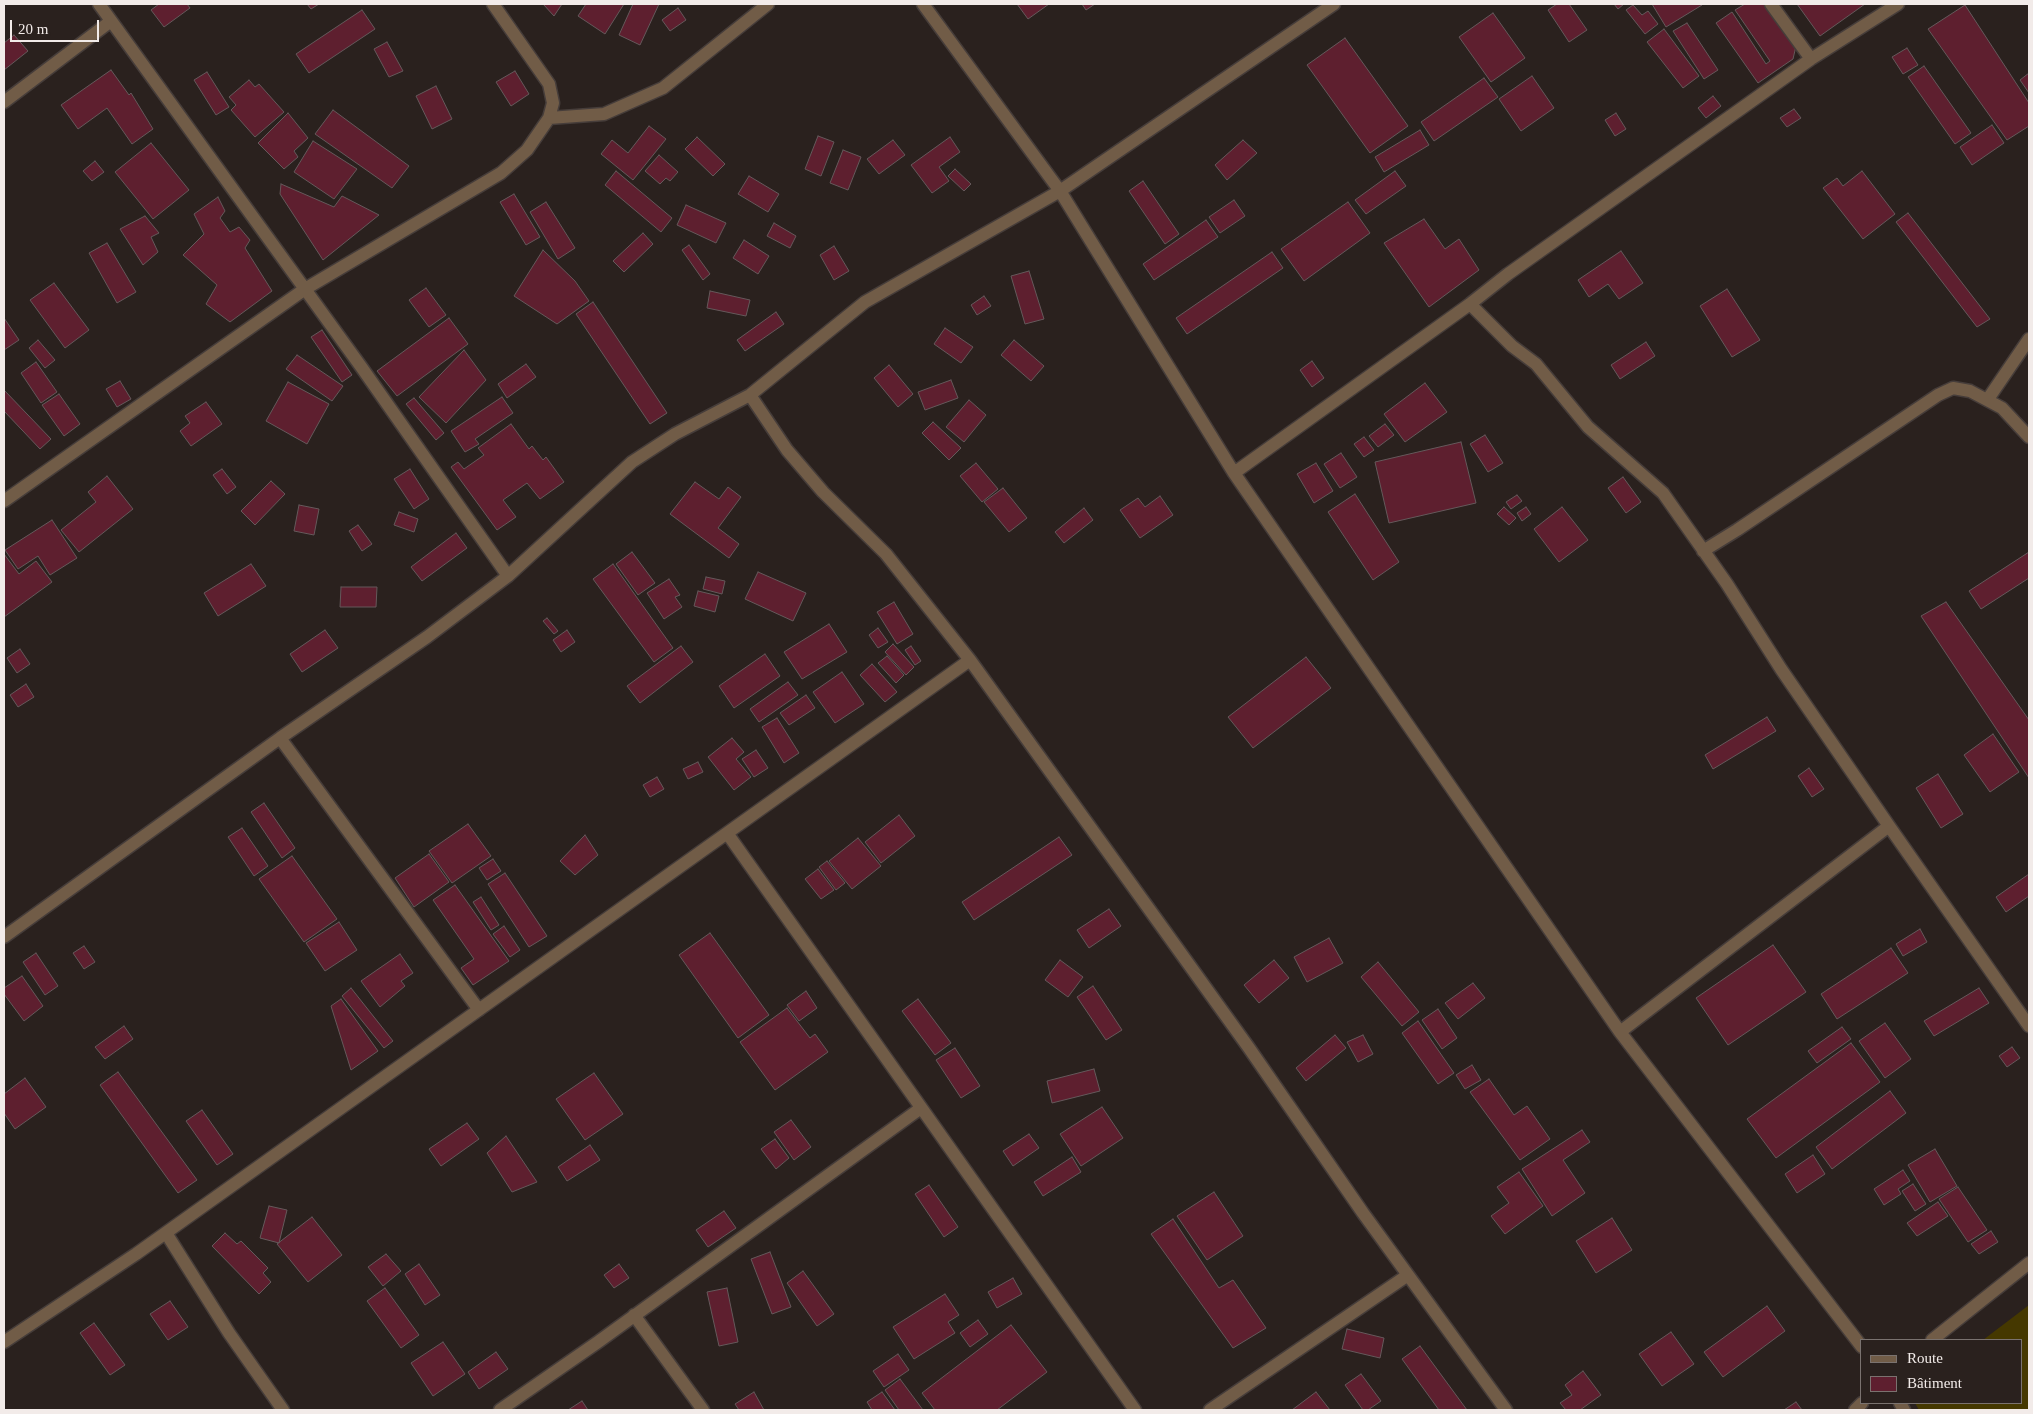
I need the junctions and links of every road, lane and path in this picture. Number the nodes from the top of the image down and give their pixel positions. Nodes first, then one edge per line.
1 (99, 4) edge
2 (493, 4) edge
3 (768, 4) edge
4 (922, 4) edge
5 (1334, 4) edge
6 (1771, 4) edge
7 (1898, 4) edge
8 (111, 21) junction
9 (1811, 59) junction
10 (4, 102) edge
11 (549, 118) junction
12 (1060, 191) junction
13 (305, 289) junction
14 (1470, 304) junction
15 (2029, 339) edge
16 (750, 395) junction
17 (1988, 399) junction
18 (2029, 437) edge
19 (1234, 473) junction
20 (4, 501) edge
21 (1703, 551) junction
22 (508, 576) junction
23 (970, 660) junction
24 (280, 738) junction
25 (1889, 826) junction
26 (727, 833) junction
27 (4, 938) edge
28 (479, 1010) junction
29 (2029, 1026) edge
30 (1620, 1032) junction
31 (921, 1108) junction
32 (166, 1233) junction
33 (2029, 1263) edge
34 (1408, 1275) junction
35 (634, 1315) junction
36 (1933, 1339) edge
37 (4, 1342) edge
38 (1860, 1344) edge
39 (283, 1410) edge
40 (500, 1410) edge
41 (703, 1410) edge
42 (1135, 1410) edge
43 (1210, 1410) edge
44 (1506, 1410) edge

1 - 8 street
2 - 11 street
3 - 11 street
4 - 12 street
5 - 12 street
6 - 9 street
7 - 9 street
8 - 10 street
8 - 13 street
9 - 14 street
11 - 13 street
12 - 16 street
12 - 19 street
13 - 20 street
13 - 22 street
14 - 19 street
14 - 21 street
15 - 17 street
16 - 22 street
16 - 23 street
17 - 18 street
17 - 21 street
19 - 30 street
21 - 25 street
22 - 24 street
23 - 26 street
23 - 34 street
24 - 27 street
24 - 28 street
25 - 29 street
25 - 30 street
26 - 28 street
26 - 31 street
28 - 32 street
30 - 38 street
31 - 35 street
31 - 42 street
32 - 37 street
32 - 39 street
33 - 36 street
34 - 43 street
34 - 44 street
35 - 40 street
35 - 41 street

